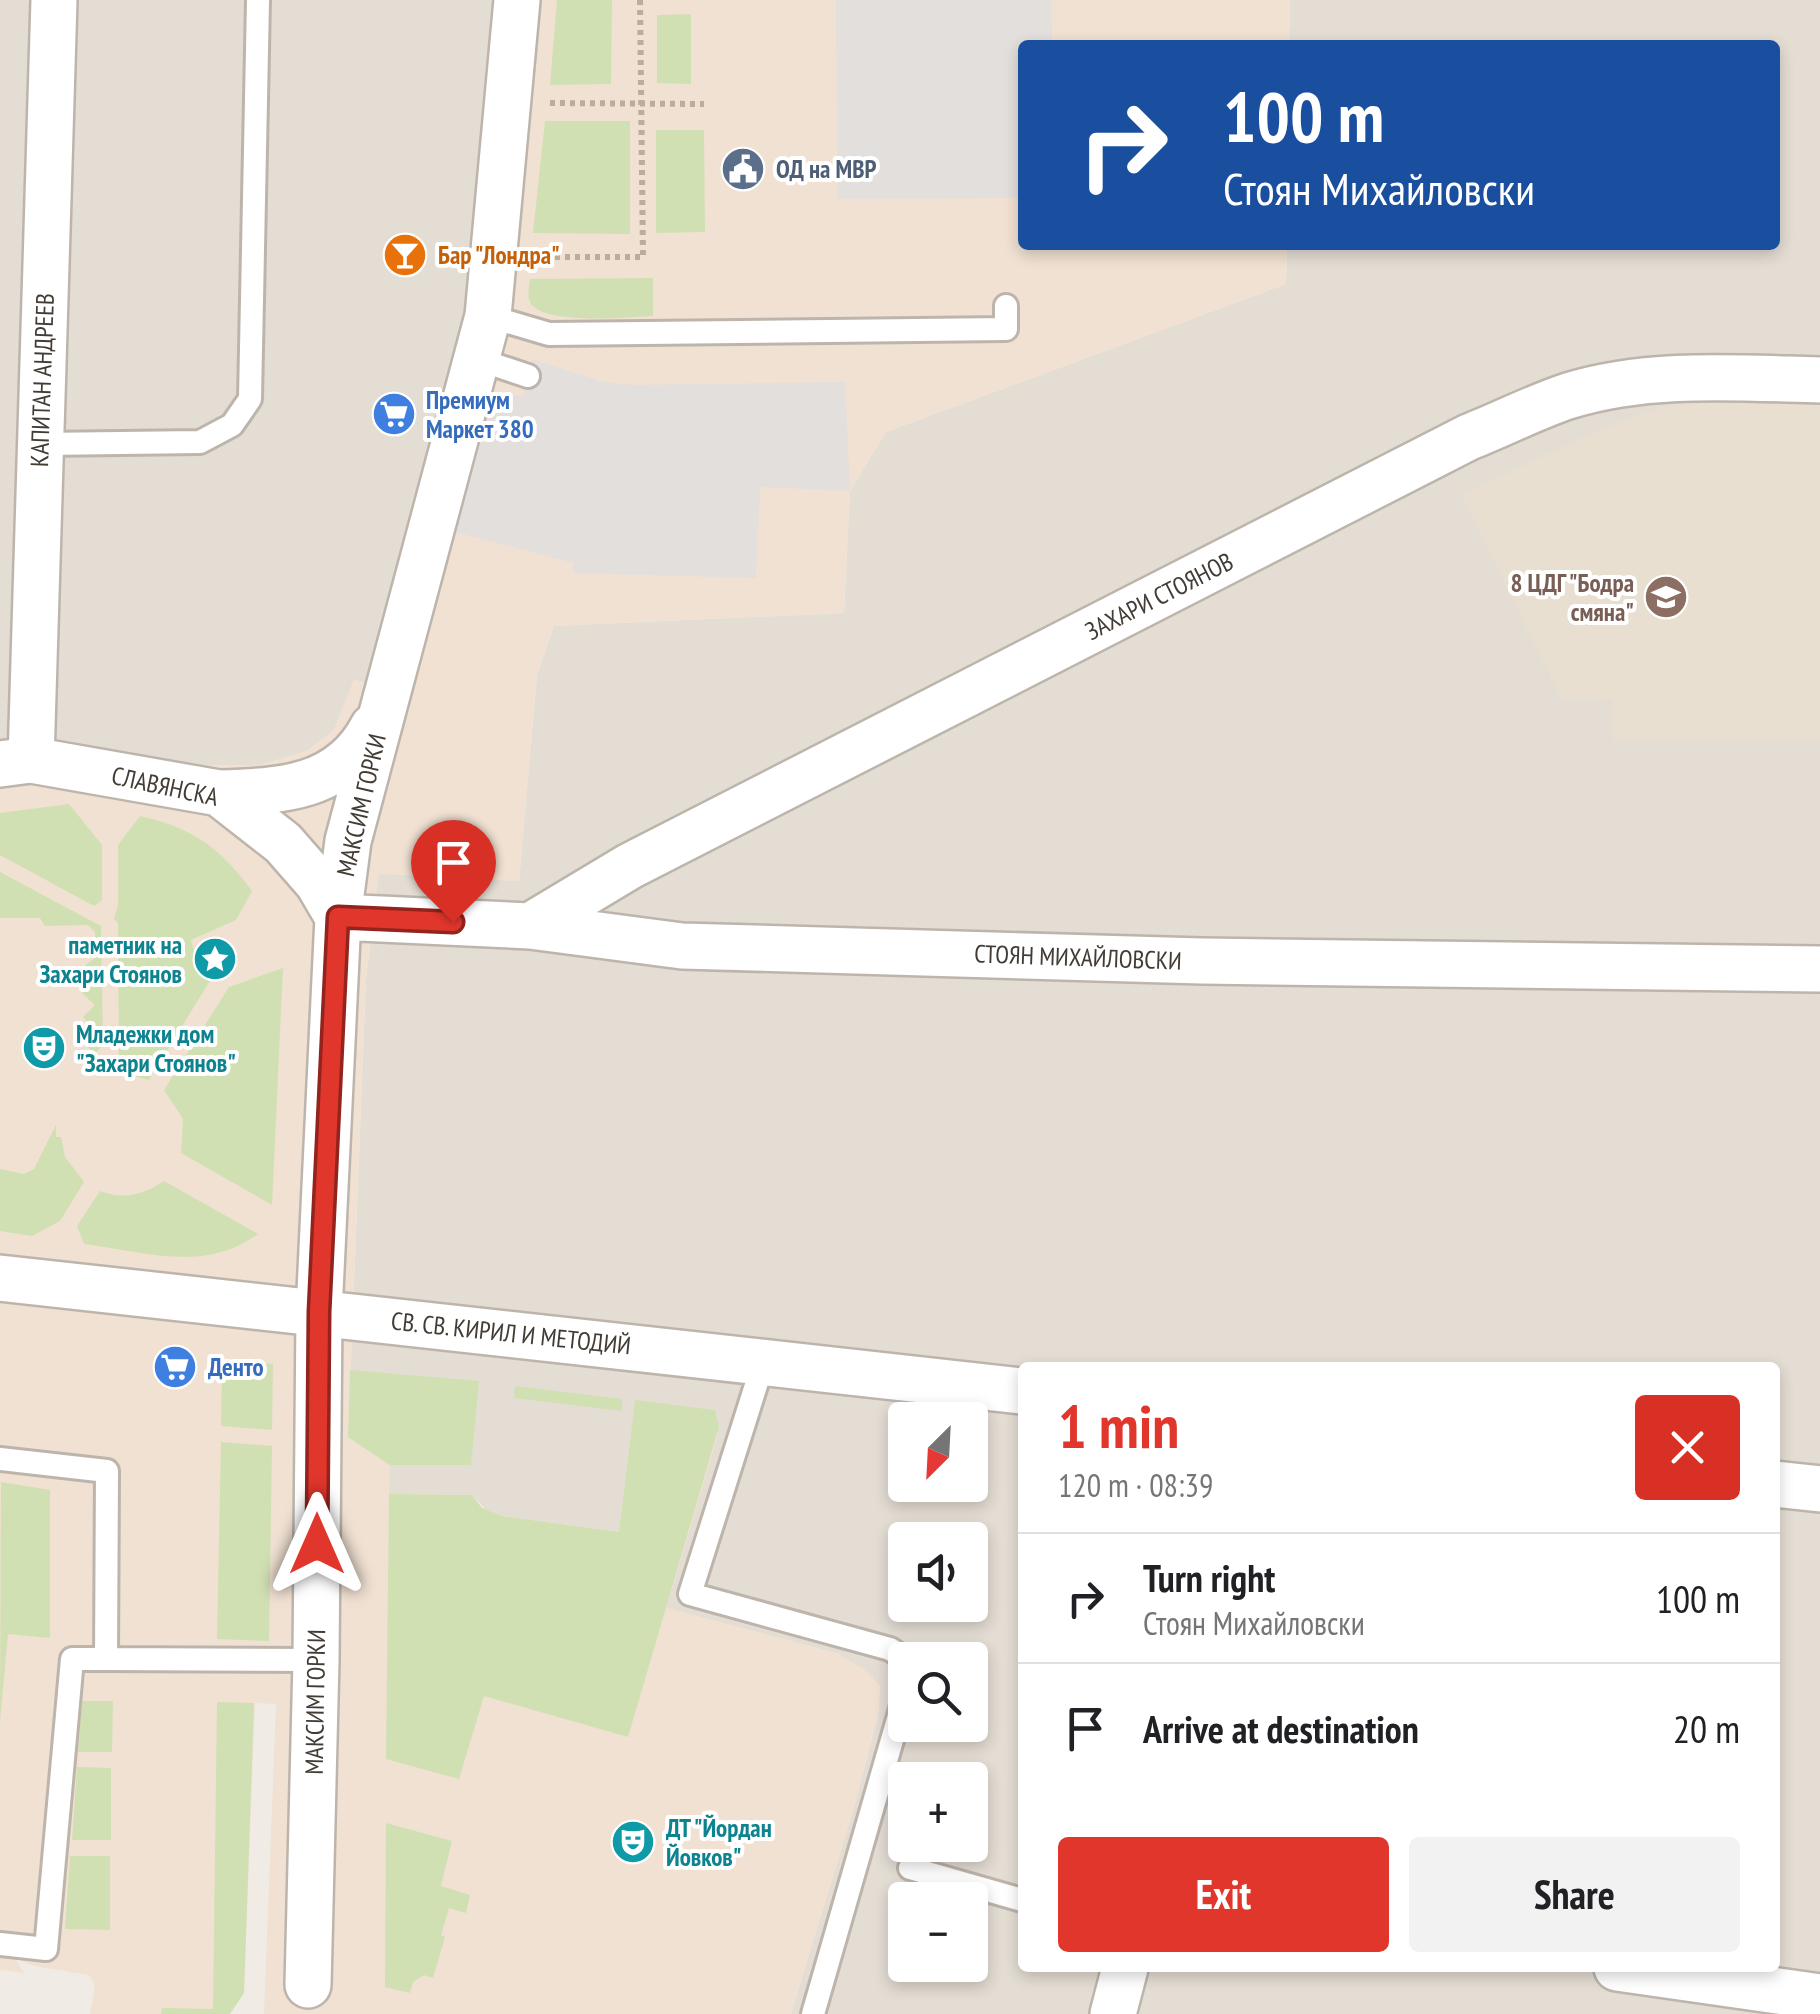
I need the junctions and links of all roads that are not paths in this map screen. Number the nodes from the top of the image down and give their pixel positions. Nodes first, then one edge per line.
1 (54, 0) edge
2 (258, 0) edge
3 (517, 0) edge
4 (1006, 306) dead end
5 (488, 316) junction
6 (477, 359) junction
7 (528, 376) dead end
8 (1820, 380) edge
9 (40, 444) junction
10 (384, 705) junction
11 (15, 762) edge
12 (219, 793) junction
13 (338, 917) junction
14 (530, 926) junction
15 (1820, 969) edge
16 (0, 1278) edge
17 (319, 1312) junction
18 (764, 1360) junction
19 (1018, 1391) edge
20 (0, 1459) edge
21 (1780, 1485) edge
22 (1820, 1489) edge
23 (888, 1647) edge
24 (106, 1659) junction
25 (316, 1660) junction
26 (891, 1742) edge
27 (910, 1868) dead end
28 (1018, 1899) edge
29 (0, 1944) edge
30 (1125, 1972) edge
31 (1645, 1972) edge
32 (308, 1985) dead end
33 (1820, 1997) edge
34 (814, 2014) edge
35 (1113, 2014) edge

1 - 9 street, КАПИТАН АНДРЕЕВ
2 - 9 lane
3 - 5 street, МАКСИМ ГОРКИ
4 - 5 lane
5 - 6 street, МАКСИМ ГОРКИ
6 - 7 lane
6 - 10 street, МАКСИМ ГОРКИ
8 - 14 street, ЗАХАРИ СТОЯНОВ
9 - 11 street, КАПИТАН АНДРЕЕВ
10 - 12 street
10 - 13 street, МАКСИМ ГОРКИ
11 - 12 street, СЛАВЯНСКА
12 - 13 street, СЛАВЯНСКА
13 - 14 street, СТОЯН МИХАЙЛОВСКИ
13 - 17 street, МАКСИМ ГОРКИ
14 - 15 street, СТОЯН МИХАЙЛОВСКИ
16 - 17 street, СВ. СВ. КИРИЛ И МЕТОДИЙ
17 - 18 street, СВ. СВ. КИРИЛ И МЕТОДИЙ
17 - 25 street, МАКСИМ ГОРКИ
18 - 19 street, СВ. СВ. КИРИЛ И МЕТОДИЙ
18 - 23 lane
20 - 24 lane
21 - 22 street
24 - 25 lane
24 - 29 lane
25 - 32 street, МАКСИМ ГОРКИ
26 - 34 lane
27 - 28 lane
30 - 35 street
31 - 33 street

